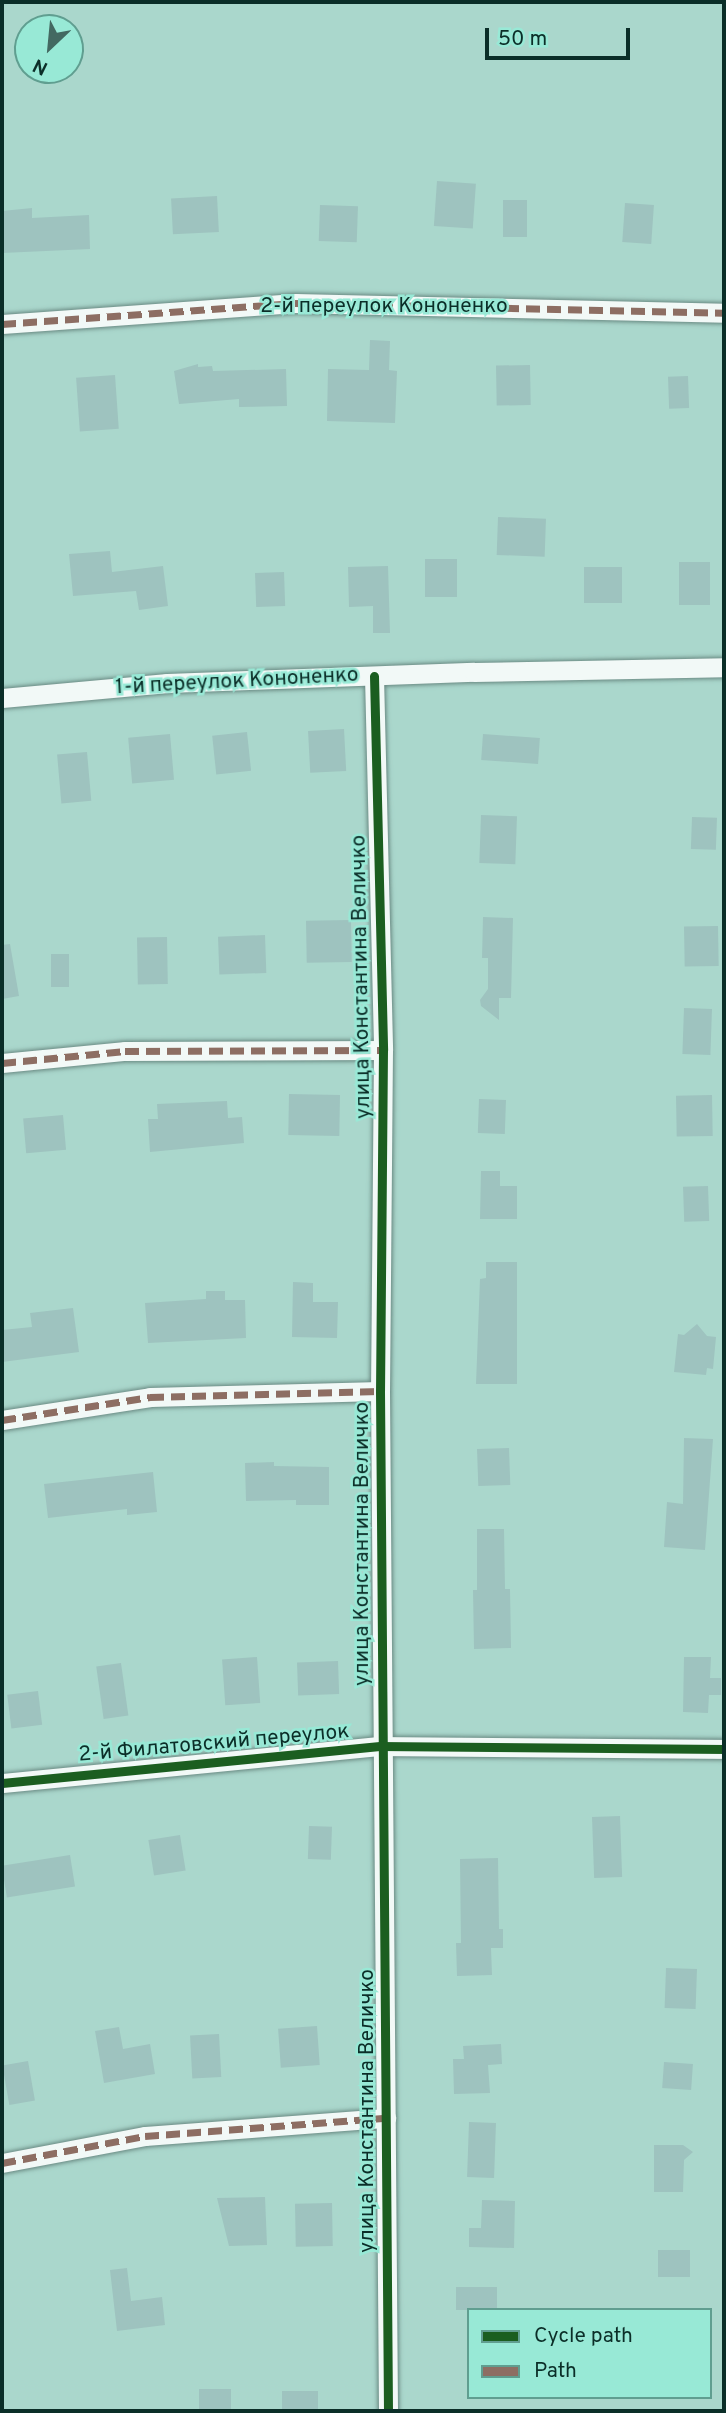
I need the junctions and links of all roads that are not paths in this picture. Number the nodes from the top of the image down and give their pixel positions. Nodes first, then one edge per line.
1 (724, 313) edge
2 (2, 324) edge
3 (724, 667) edge
4 (374, 676) junction
5 (2, 698) edge
6 (383, 1050) junction
7 (2, 1063) edge
8 (380, 1391) junction
9 (2, 1420) edge
10 (383, 1746) junction
11 (724, 1749) edge
12 (2, 1783) edge
13 (386, 2118) junction
14 (2, 2163) edge
15 (388, 2411) edge

1 - 2 street, 2-й переулок Кононенко
3 - 4 street, 1-й переулок Кононенко
4 - 5 street, 1-й переулок Кононенко
4 - 6 street, улица Константина Величко
6 - 7 street
6 - 8 street, улица Константина Величко
8 - 9 street
8 - 10 street, улица Константина Величко
10 - 11 street, 2-й Филатовский переулок
10 - 12 street, 2-й Филатовский переулок
10 - 13 street, улица Константина Величко
13 - 14 street
13 - 15 street, улица Константина Величко

